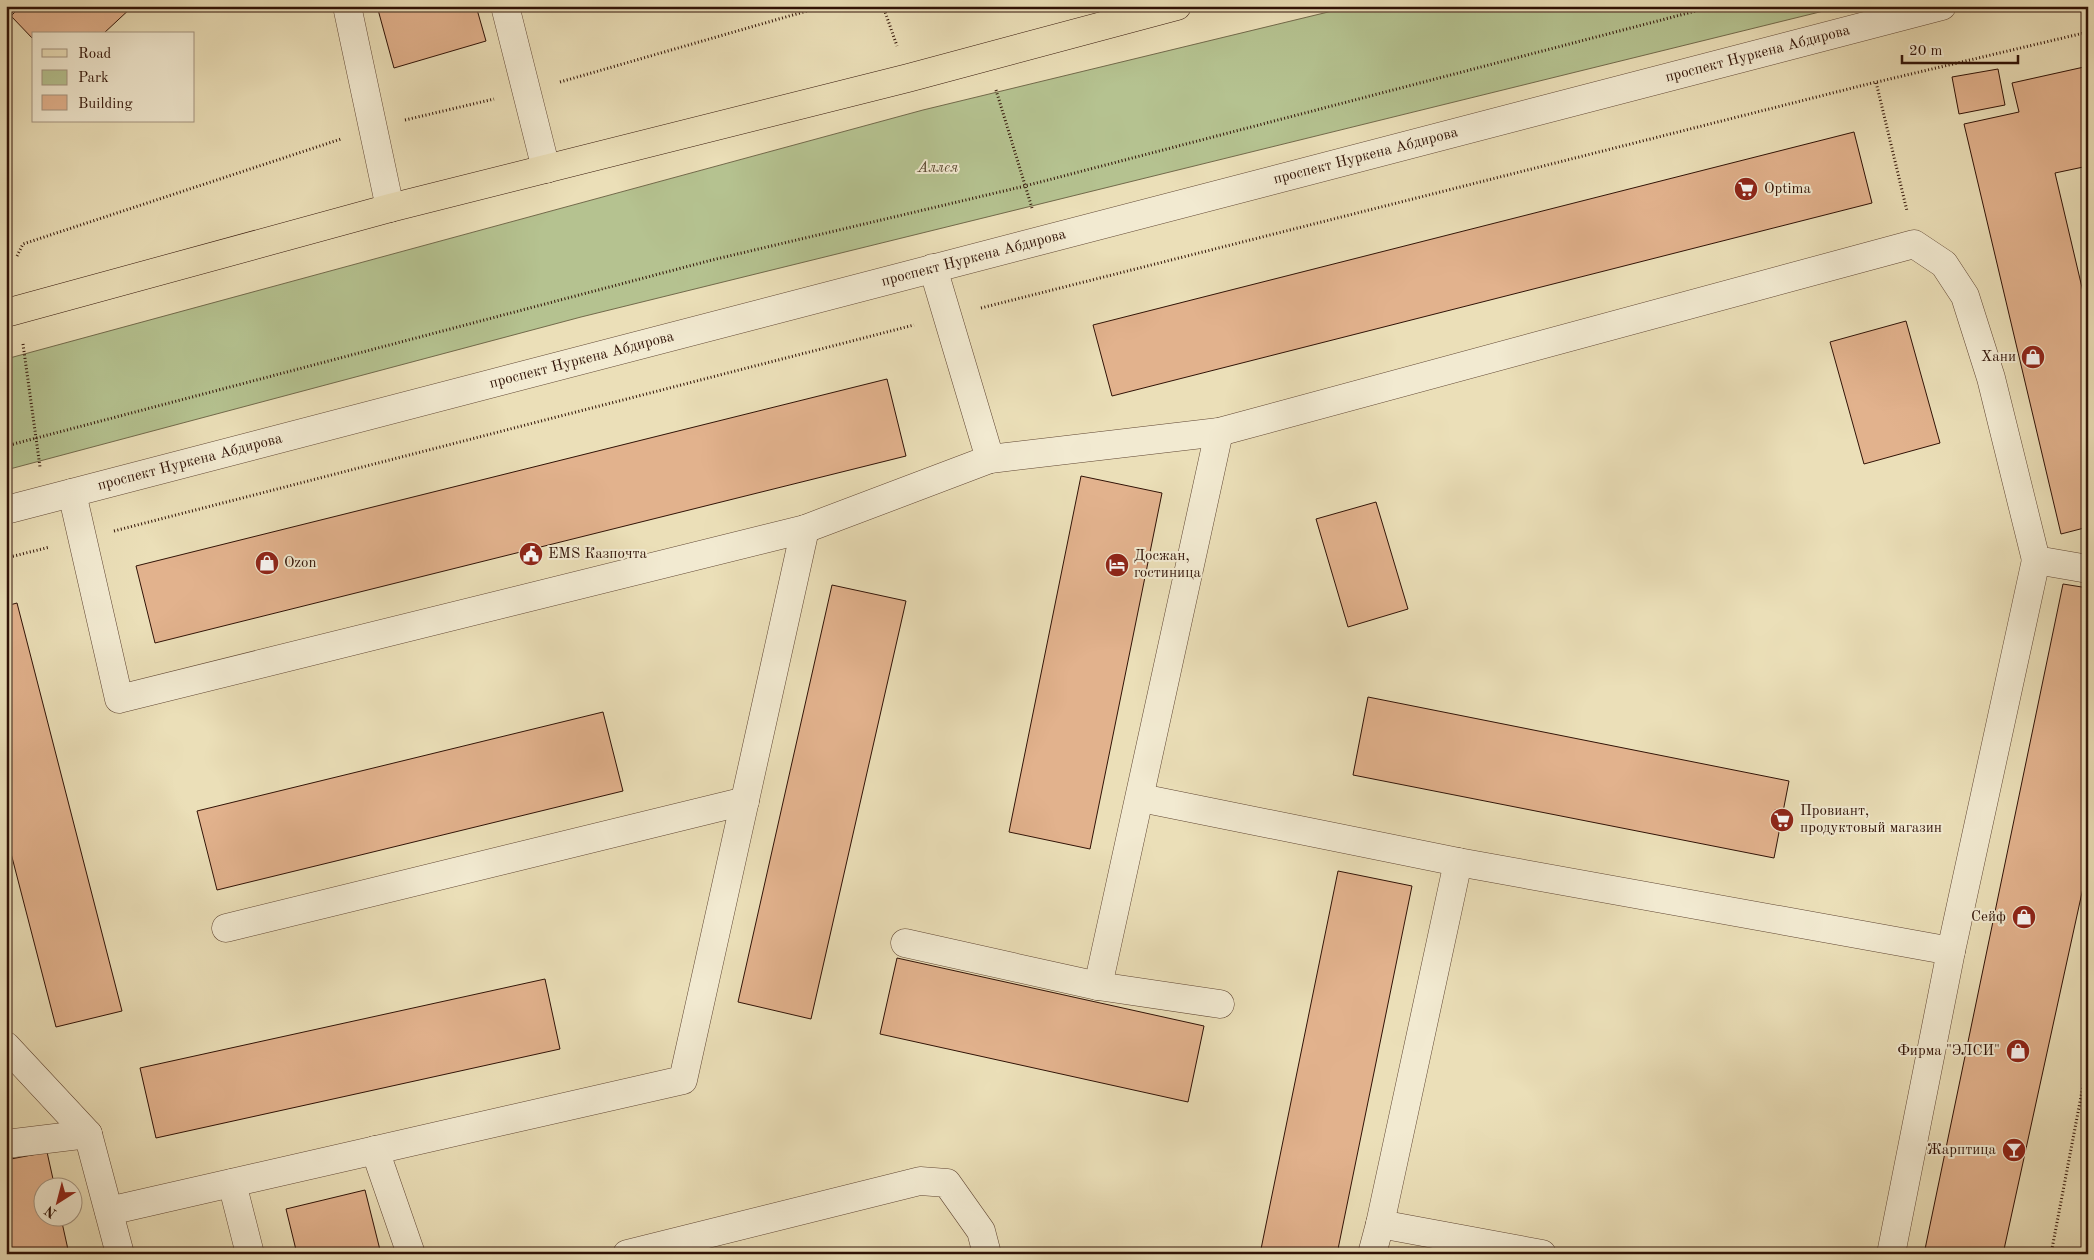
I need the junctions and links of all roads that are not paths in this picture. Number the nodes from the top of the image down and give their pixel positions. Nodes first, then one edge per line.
1 (347, 6) edge
2 (505, 6) edge
3 (1177, 6) edge
4 (1942, 6) edge
5 (546, 169) junction
6 (390, 208) junction
7 (934, 268) junction
8 (6, 313) edge
9 (1219, 432) junction
10 (990, 459) junction
11 (72, 493) junction
12 (6, 510) edge
13 (805, 529) junction
14 (2036, 560) junction
15 (2088, 569) edge
16 (1141, 798) junction
17 (745, 801) junction
18 (1458, 862) junction
19 (226, 928) dead end
20 (905, 943) dead end
21 (1951, 951) junction
22 (1098, 986) junction
23 (1220, 1004) dead end
24 (6, 1046) edge
25 (88, 1134) junction
26 (6, 1144) edge
27 (375, 1150) junction
28 (232, 1182) junction
29 (109, 1211) junction
30 (1380, 1224) junction
31 (721, 1242) edge
32 (120, 1254) edge
33 (250, 1254) edge
34 (411, 1254) edge
35 (627, 1254) edge
36 (988, 1254) edge
37 (1372, 1254) edge
38 (1542, 1254) edge
39 (1891, 1254) edge

1 - 6 street
2 - 5 street
3 - 5 main road
4 - 7 street, проспект Нуркена Абдирова
5 - 6 main road
6 - 8 main road
7 - 10 street
7 - 11 street, проспект Нуркена Абдирова
9 - 10 street
9 - 14 street
9 - 16 street
10 - 13 street
11 - 12 street, проспект Нуркена Абдирова
11 - 13 street
13 - 17 street
14 - 15 street
14 - 21 street
16 - 18 street
16 - 22 street
17 - 19 street
17 - 27 street
18 - 21 street
18 - 30 street
20 - 22 street
21 - 39 street
22 - 23 street
24 - 25 street
25 - 26 street
25 - 29 street
27 - 28 street
27 - 34 street
28 - 29 street
28 - 33 street
29 - 32 street
30 - 37 street
30 - 38 street
31 - 35 street
31 - 36 street

